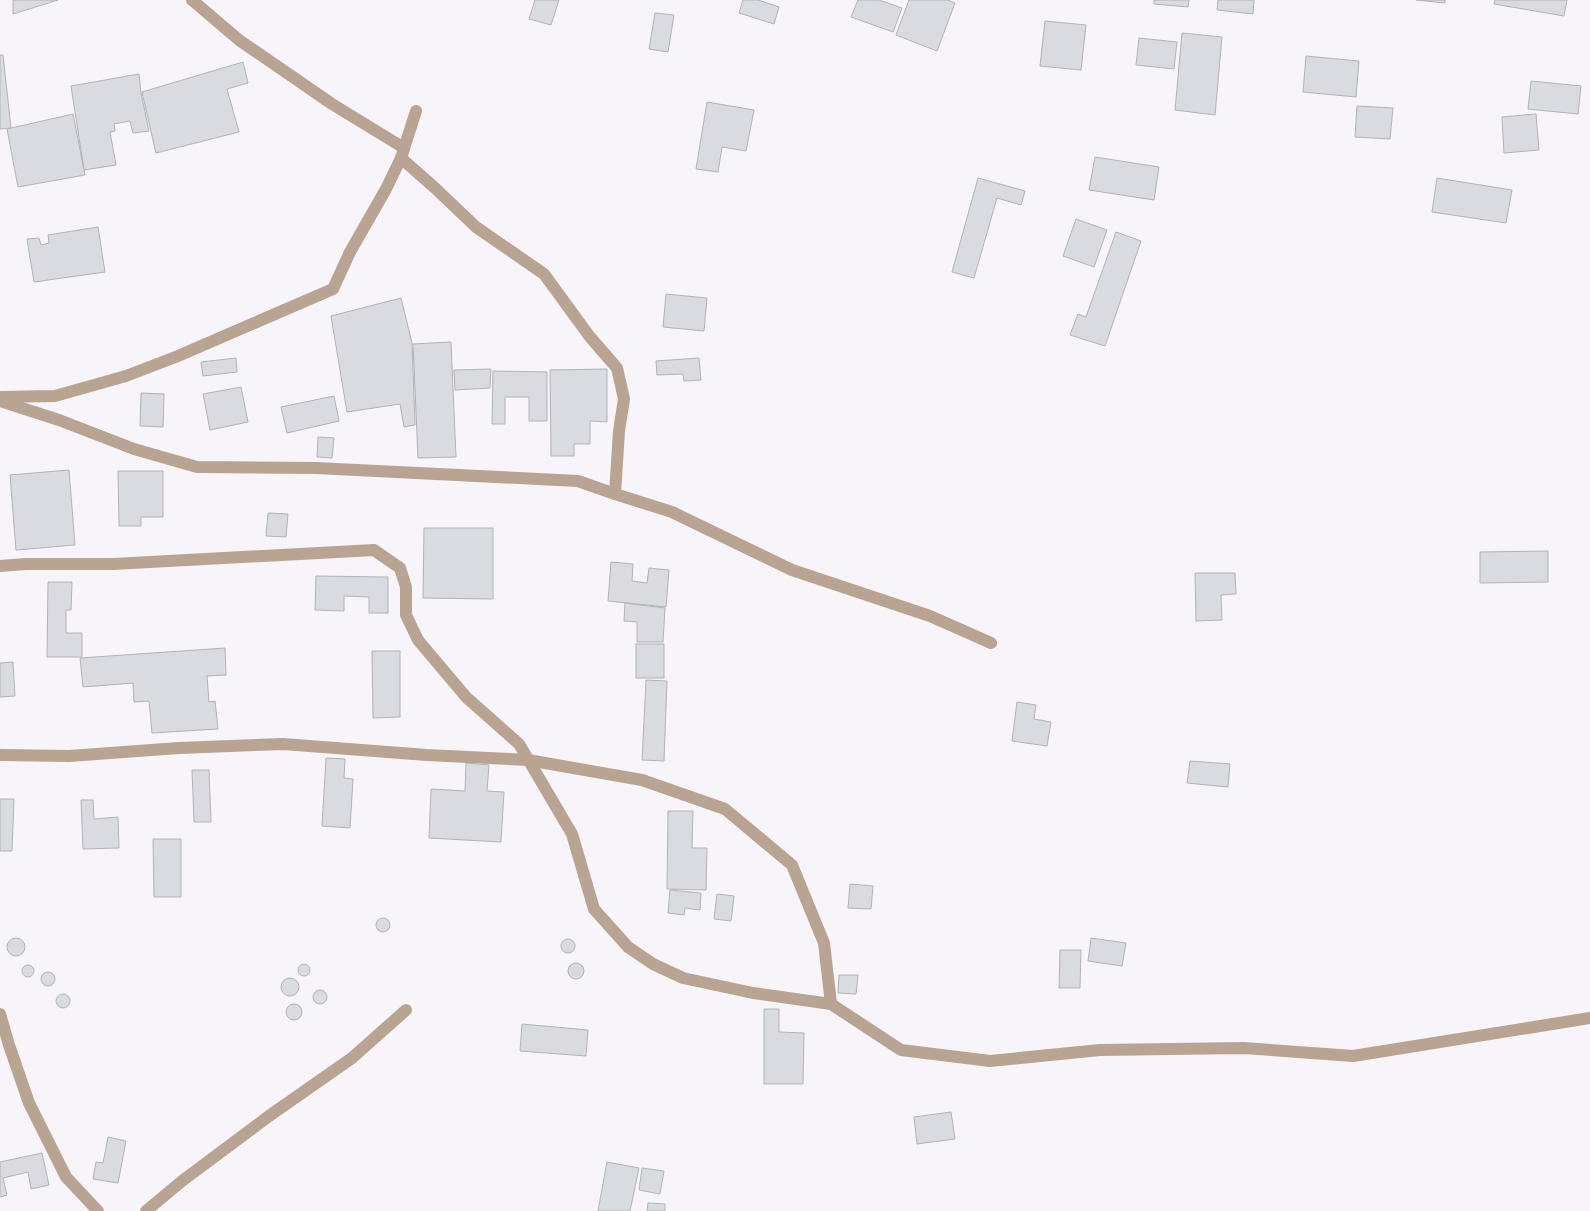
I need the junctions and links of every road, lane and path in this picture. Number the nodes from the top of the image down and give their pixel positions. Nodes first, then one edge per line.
1 (192, 0) edge
2 (416, 111) dead end
3 (403, 153) junction
4 (0, 397) edge
5 (0, 402) edge
6 (615, 494) junction
7 (0, 566) edge
8 (991, 643) dead end
9 (0, 755) edge
10 (528, 760) junction
11 (831, 1004) junction
12 (406, 1010) dead end
13 (0, 1014) edge
14 (1590, 1018) edge
15 (98, 1211) edge
16 (146, 1211) edge

1 - 3 street
2 - 3 street
3 - 4 street
3 - 6 street
5 - 6 street
6 - 8 street
7 - 10 street
9 - 10 street
10 - 11 street
10 - 11 street
11 - 14 street
12 - 16 street
13 - 15 street

